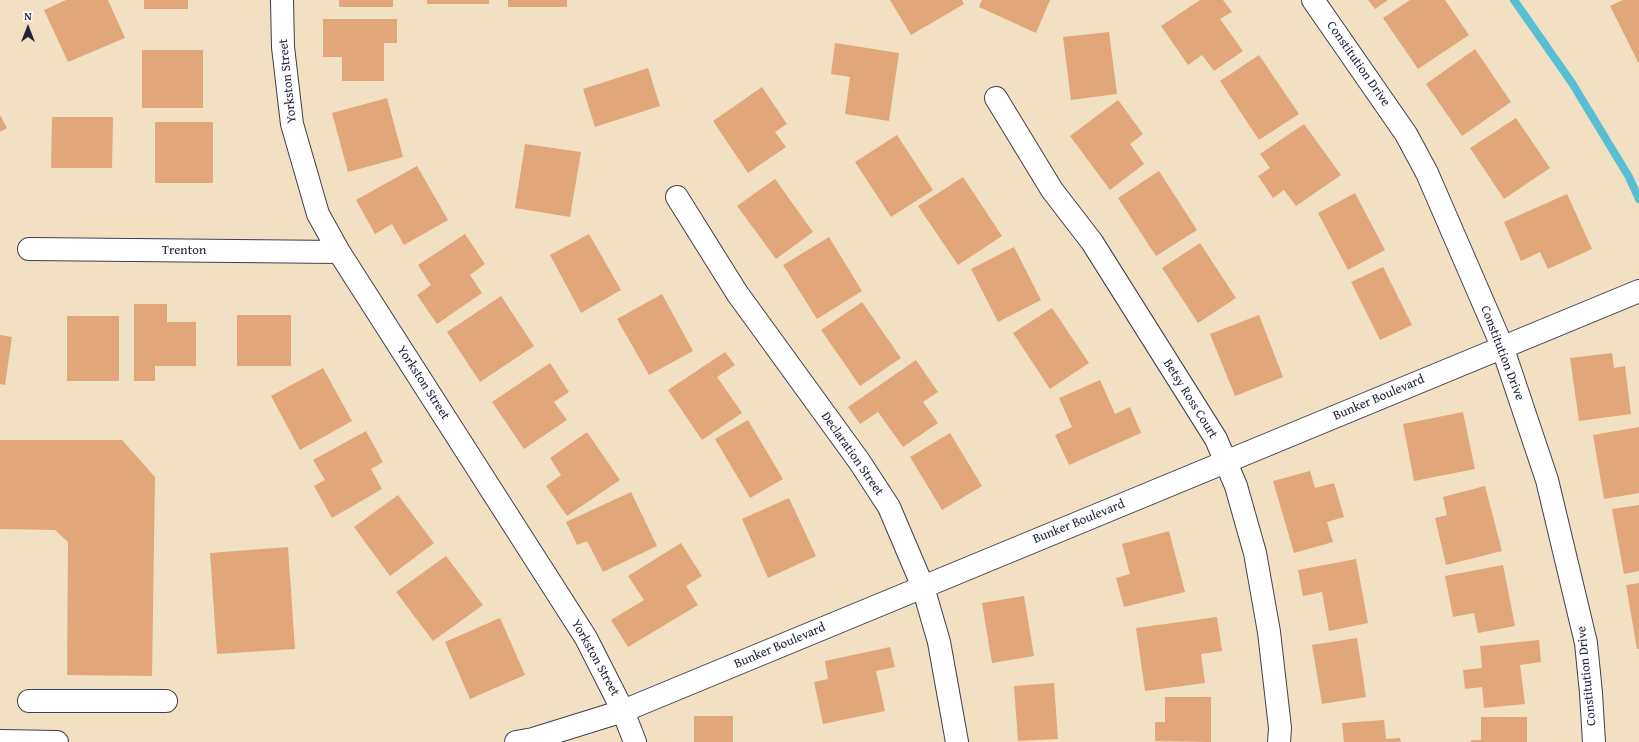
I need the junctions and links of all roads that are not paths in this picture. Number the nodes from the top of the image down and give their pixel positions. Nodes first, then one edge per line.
1 (282, 0) edge
2 (1313, 0) edge
3 (996, 98) dead end
4 (677, 197) dead end
5 (29, 250) dead end
6 (339, 252) junction
7 (1639, 291) edge
8 (1502, 346) junction
9 (1225, 462) junction
10 (923, 587) junction
11 (29, 701) dead end
12 (166, 701) dead end
13 (623, 711) junction
14 (0, 741) edge
15 (57, 742) edge
16 (516, 742) edge
17 (635, 742) edge
18 (957, 742) edge
19 (1279, 742) edge
20 (1594, 742) edge

1 - 6 street, Yorkston Street
2 - 8 street, Constitution Drive
3 - 9 street, Betsy Ross Court
4 - 10 street, Declaration Street
5 - 6 street, Trenton
6 - 13 street, Yorkston Street
7 - 8 street, Bunker Boulevard
8 - 9 street, Bunker Boulevard
8 - 20 street, Constitution Drive
9 - 10 street, Bunker Boulevard
9 - 19 street, Betsy Ross Court
10 - 13 street, Bunker Boulevard
10 - 18 street, Declaration Street
11 - 12 street
13 - 16 street, Bunker Boulevard
13 - 17 street, Yorkston Street
14 - 15 street

